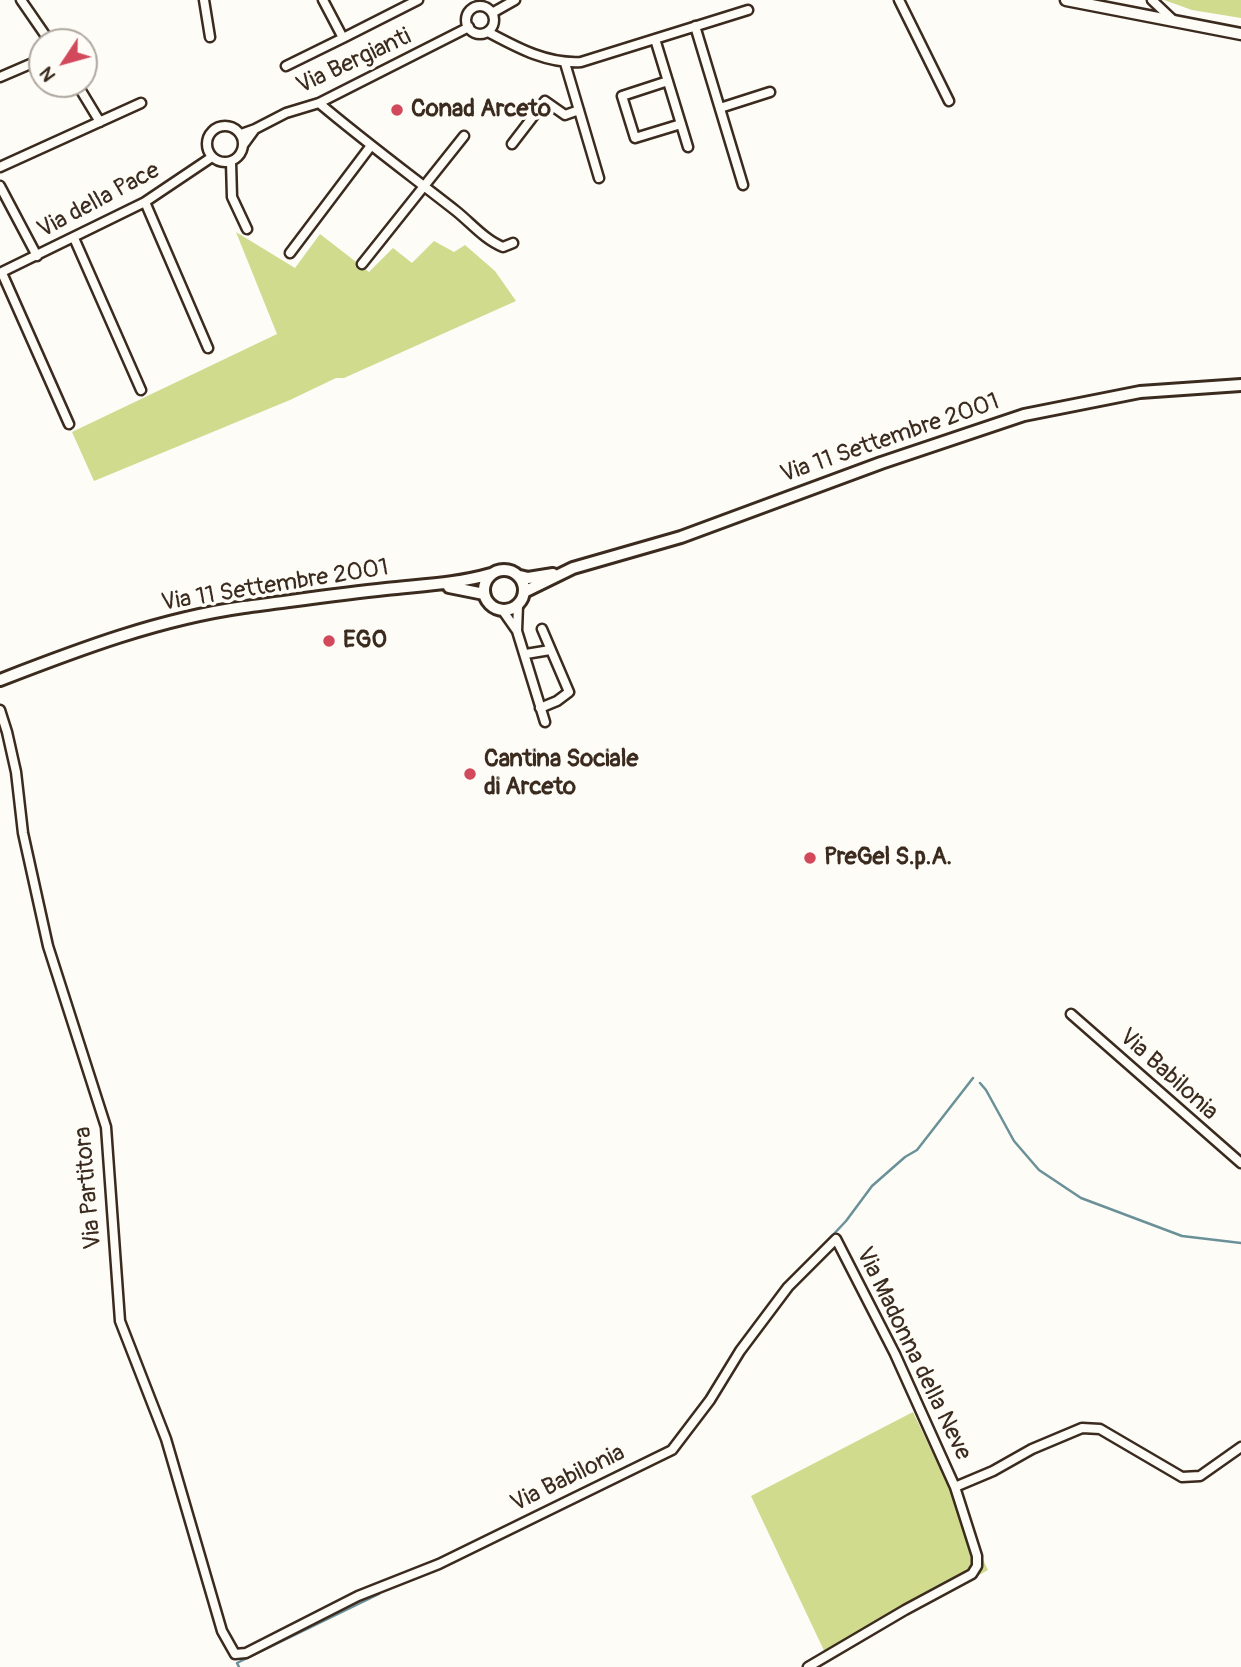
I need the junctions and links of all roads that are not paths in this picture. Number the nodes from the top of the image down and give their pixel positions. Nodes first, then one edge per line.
1 (21, 0) edge
2 (204, 0) edge
3 (323, 0) edge
4 (418, 0) edge
5 (467, 0) edge
6 (515, 0) edge
7 (899, 0) edge
8 (1066, 0) edge
9 (1152, 0) edge
10 (473, 8) junction
11 (748, 10) dead end
12 (492, 13) junction
13 (1174, 21) junction
14 (695, 26) junction
15 (469, 27) junction
16 (40, 28) edge
17 (488, 32) junction
18 (1241, 34) edge
19 (210, 37) dead end
20 (343, 38) junction
21 (655, 39) junction
22 (565, 63) junction
23 (28, 65) edge
24 (286, 66) dead end
25 (0, 77) edge
26 (668, 81) junction
27 (770, 92) dead end
28 (85, 98) edge
29 (949, 101) dead end
30 (141, 103) dead end
31 (319, 103) junction
32 (720, 108) junction
33 (579, 110) junction
34 (100, 122) junction
35 (681, 124) junction
36 (464, 136) dead end
37 (242, 139) junction
38 (512, 144) dead end
39 (370, 146) junction
40 (688, 148) dead end
41 (212, 157) junction
42 (231, 162) junction
43 (0, 167) edge
44 (599, 178) dead end
45 (743, 185) dead end
46 (0, 186) edge
47 (424, 187) junction
48 (145, 202) junction
49 (247, 229) dead end
50 (74, 238) junction
51 (513, 243) dead end
52 (290, 253) dead end
53 (37, 256) junction
54 (362, 264) dead end
55 (1, 273) edge
56 (208, 348) dead end
57 (1241, 385) edge
58 (141, 390) dead end
59 (69, 424) dead end
60 (563, 572) junction
61 (491, 574) junction
62 (520, 576) junction
63 (440, 585) junction
64 (524, 592) junction
65 (484, 594) junction
66 (518, 605) junction
67 (503, 611) junction
68 (542, 629) dead end
69 (517, 631) junction
70 (550, 650) junction
71 (526, 654) junction
72 (0, 680) edge
73 (540, 708) junction
74 (0, 709) edge
75 (545, 722) dead end
76 (1071, 1014) dead end
77 (1241, 1163) edge
78 (836, 1239) joint
79 (1241, 1447) edge
80 (955, 1487) junction
81 (238, 1655) joint
82 (808, 1667) edge

1 - 16 street
2 - 19 street
3 - 20 street
4 - 20 street
5 - 10 street
6 - 12 street
7 - 29 street
8 - 13 street
9 - 13 street
10 - 12 street
10 - 15 street
11 - 14 street
12 - 17 street
13 - 18 street
14 - 21 street
14 - 32 street
15 - 17 street
15 - 31 street, Via Bergianti
17 - 22 street
20 - 24 street
21 - 22 street
21 - 26 street
22 - 33 street
23 - 25 street
26 - 35 street
26 - 35 street
27 - 32 street
28 - 34 street
30 - 34 street
31 - 37 street, Via Bergianti
31 - 39 street
32 - 45 street
33 - 38 street
33 - 44 street
34 - 43 street
35 - 40 street
36 - 47 street
37 - 41 street
37 - 42 street, Via Bergianti
39 - 47 street
39 - 52 street
41 - 42 street
41 - 48 street, Via della Pace
42 - 49 street
46 - 53 street
47 - 51 street
47 - 54 street
48 - 50 street, Via della Pace
48 - 56 street
50 - 53 street, Via della Pace
50 - 58 street
53 - 55 street, Via della Pace
55 - 59 street
57 - 60 main road, Via 11 Settembre 2001
60 - 62 main road, Via 11 Settembre 2001
60 - 64 main road, Via 11 Settembre 2001
61 - 62 main road, Via 11 Settembre 2001
61 - 63 main road, Via 11 Settembre 2001
61 - 65 main road
62 - 64 main road
63 - 65 main road, Via 11 Settembre 2001
63 - 72 main road, Via 11 Settembre 2001
64 - 66 main road
65 - 67 main road
66 - 67 main road
66 - 69 street
67 - 69 street
68 - 70 street
69 - 71 street
70 - 71 street
70 - 73 street
71 - 73 street
73 - 75 street
74 - 81 street, Via Partitora
76 - 77 street, Via Babilonia
78 - 80 street, Via Madonna della Neve
78 - 81 street, Via Babilonia
79 - 80 street, Via Madonna della Neve
80 - 82 street, Via Madonna della Neve

